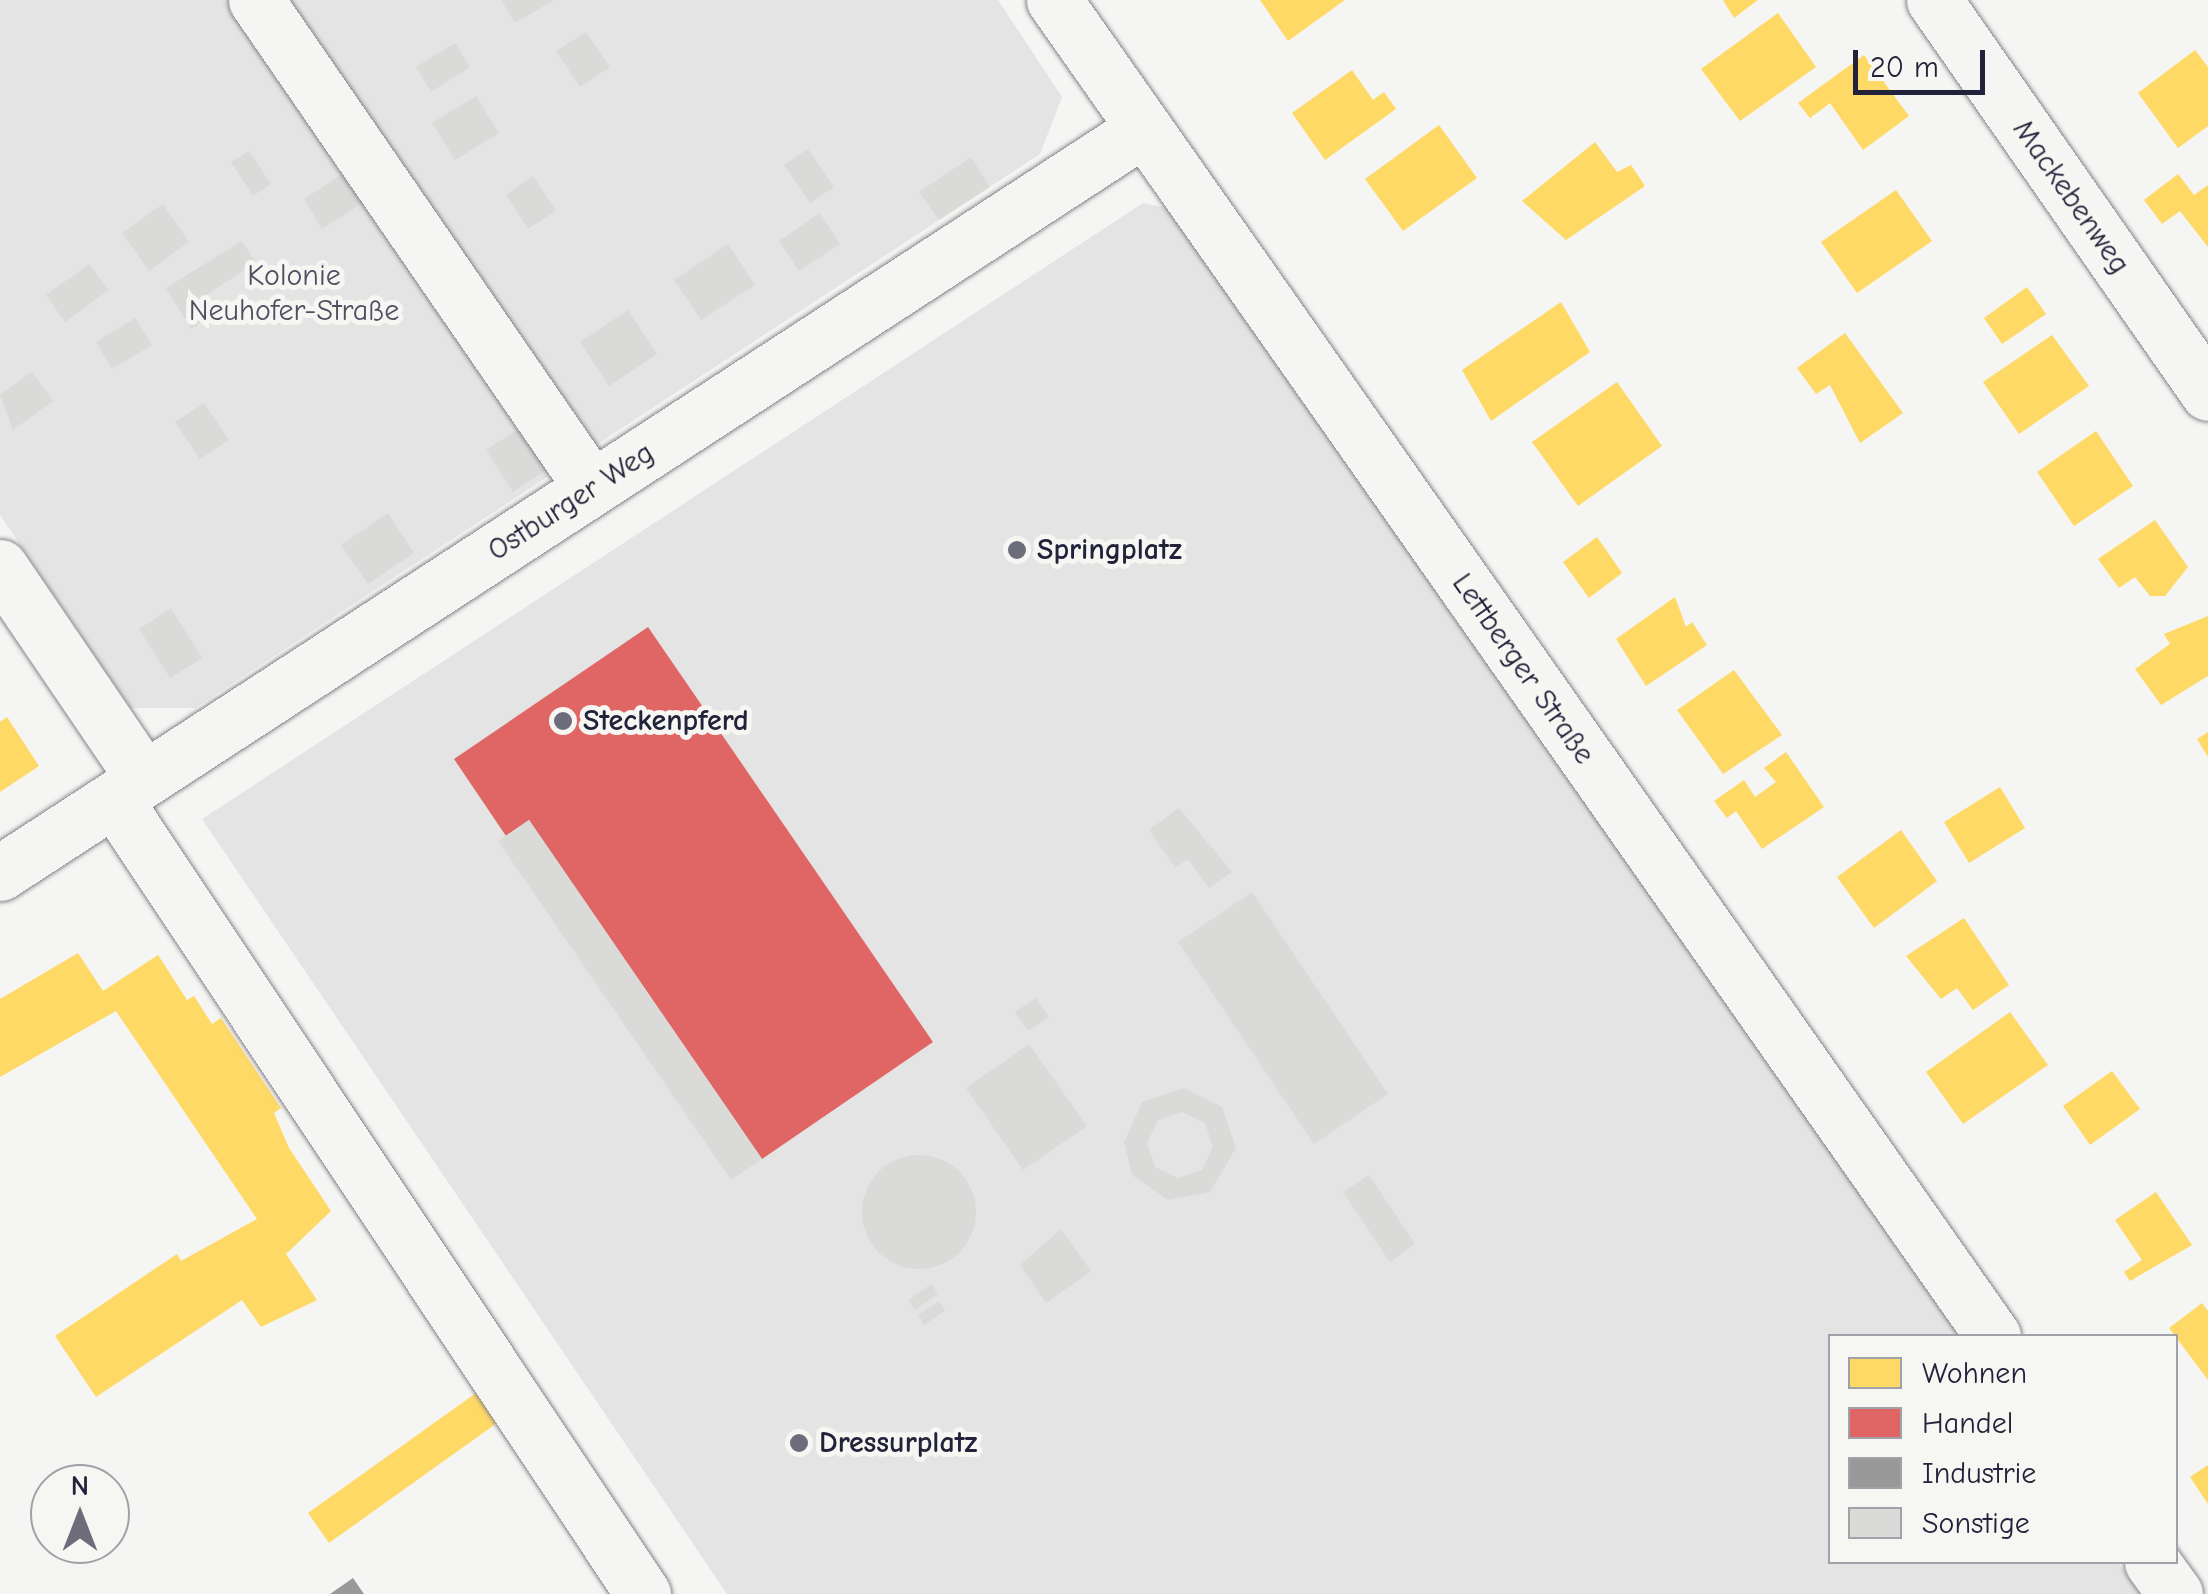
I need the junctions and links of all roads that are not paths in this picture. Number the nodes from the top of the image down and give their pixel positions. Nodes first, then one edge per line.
1 (256, 0) edge
2 (1054, 0) edge
3 (1934, 0) edge
4 (1142, 130) junction
5 (2208, 393) edge
6 (592, 488) junction
7 (0, 568) edge
8 (129, 789) junction
9 (0, 873) edge
10 (1993, 1334) edge
11 (2153, 1564) edge
12 (644, 1594) edge
13 (2175, 1594) edge

1 - 6 street
2 - 4 street, Lettberger Straße
3 - 5 street, Mackebenweg
4 - 6 street, Ostburger Weg
4 - 10 street, Lettberger Straße
6 - 8 street, Ostburger Weg
7 - 8 street
8 - 9 street, Ostburger Weg
8 - 12 street
11 - 13 street

